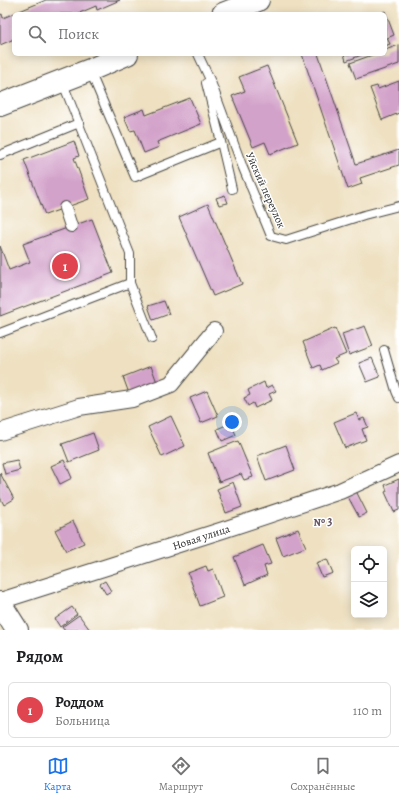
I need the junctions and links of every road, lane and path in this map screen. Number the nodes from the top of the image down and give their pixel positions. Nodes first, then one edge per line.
1 (258, 0) edge
2 (223, 9) edge
3 (122, 56) edge
4 (200, 56) edge
5 (90, 70) junction
6 (62, 80) junction
7 (0, 105) edge
8 (79, 123) junction
9 (221, 142) junction
10 (0, 155) edge
11 (232, 189) dead end
12 (399, 206) edge
13 (65, 208) dead end
14 (71, 226) dead end
15 (130, 283) junction
16 (214, 331) dead end
17 (0, 333) edge
18 (152, 339) dead end
19 (384, 350) dead end
20 (399, 398) edge
21 (0, 432) edge
22 (399, 464) edge
23 (0, 602) edge
24 (17, 630) edge

1 - 2 main road
3 - 5 main road
4 - 9 lane
4 - 12 lane, Уйский переулок
5 - 6 main road
5 - 9 lane
6 - 7 main road
6 - 8 lane
8 - 10 lane
8 - 15 lane
9 - 11 lane
13 - 14 street
15 - 17 lane
15 - 18 lane
16 - 21 street
19 - 20 lane
22 - 23 street, Новая улица
23 - 24 main road

